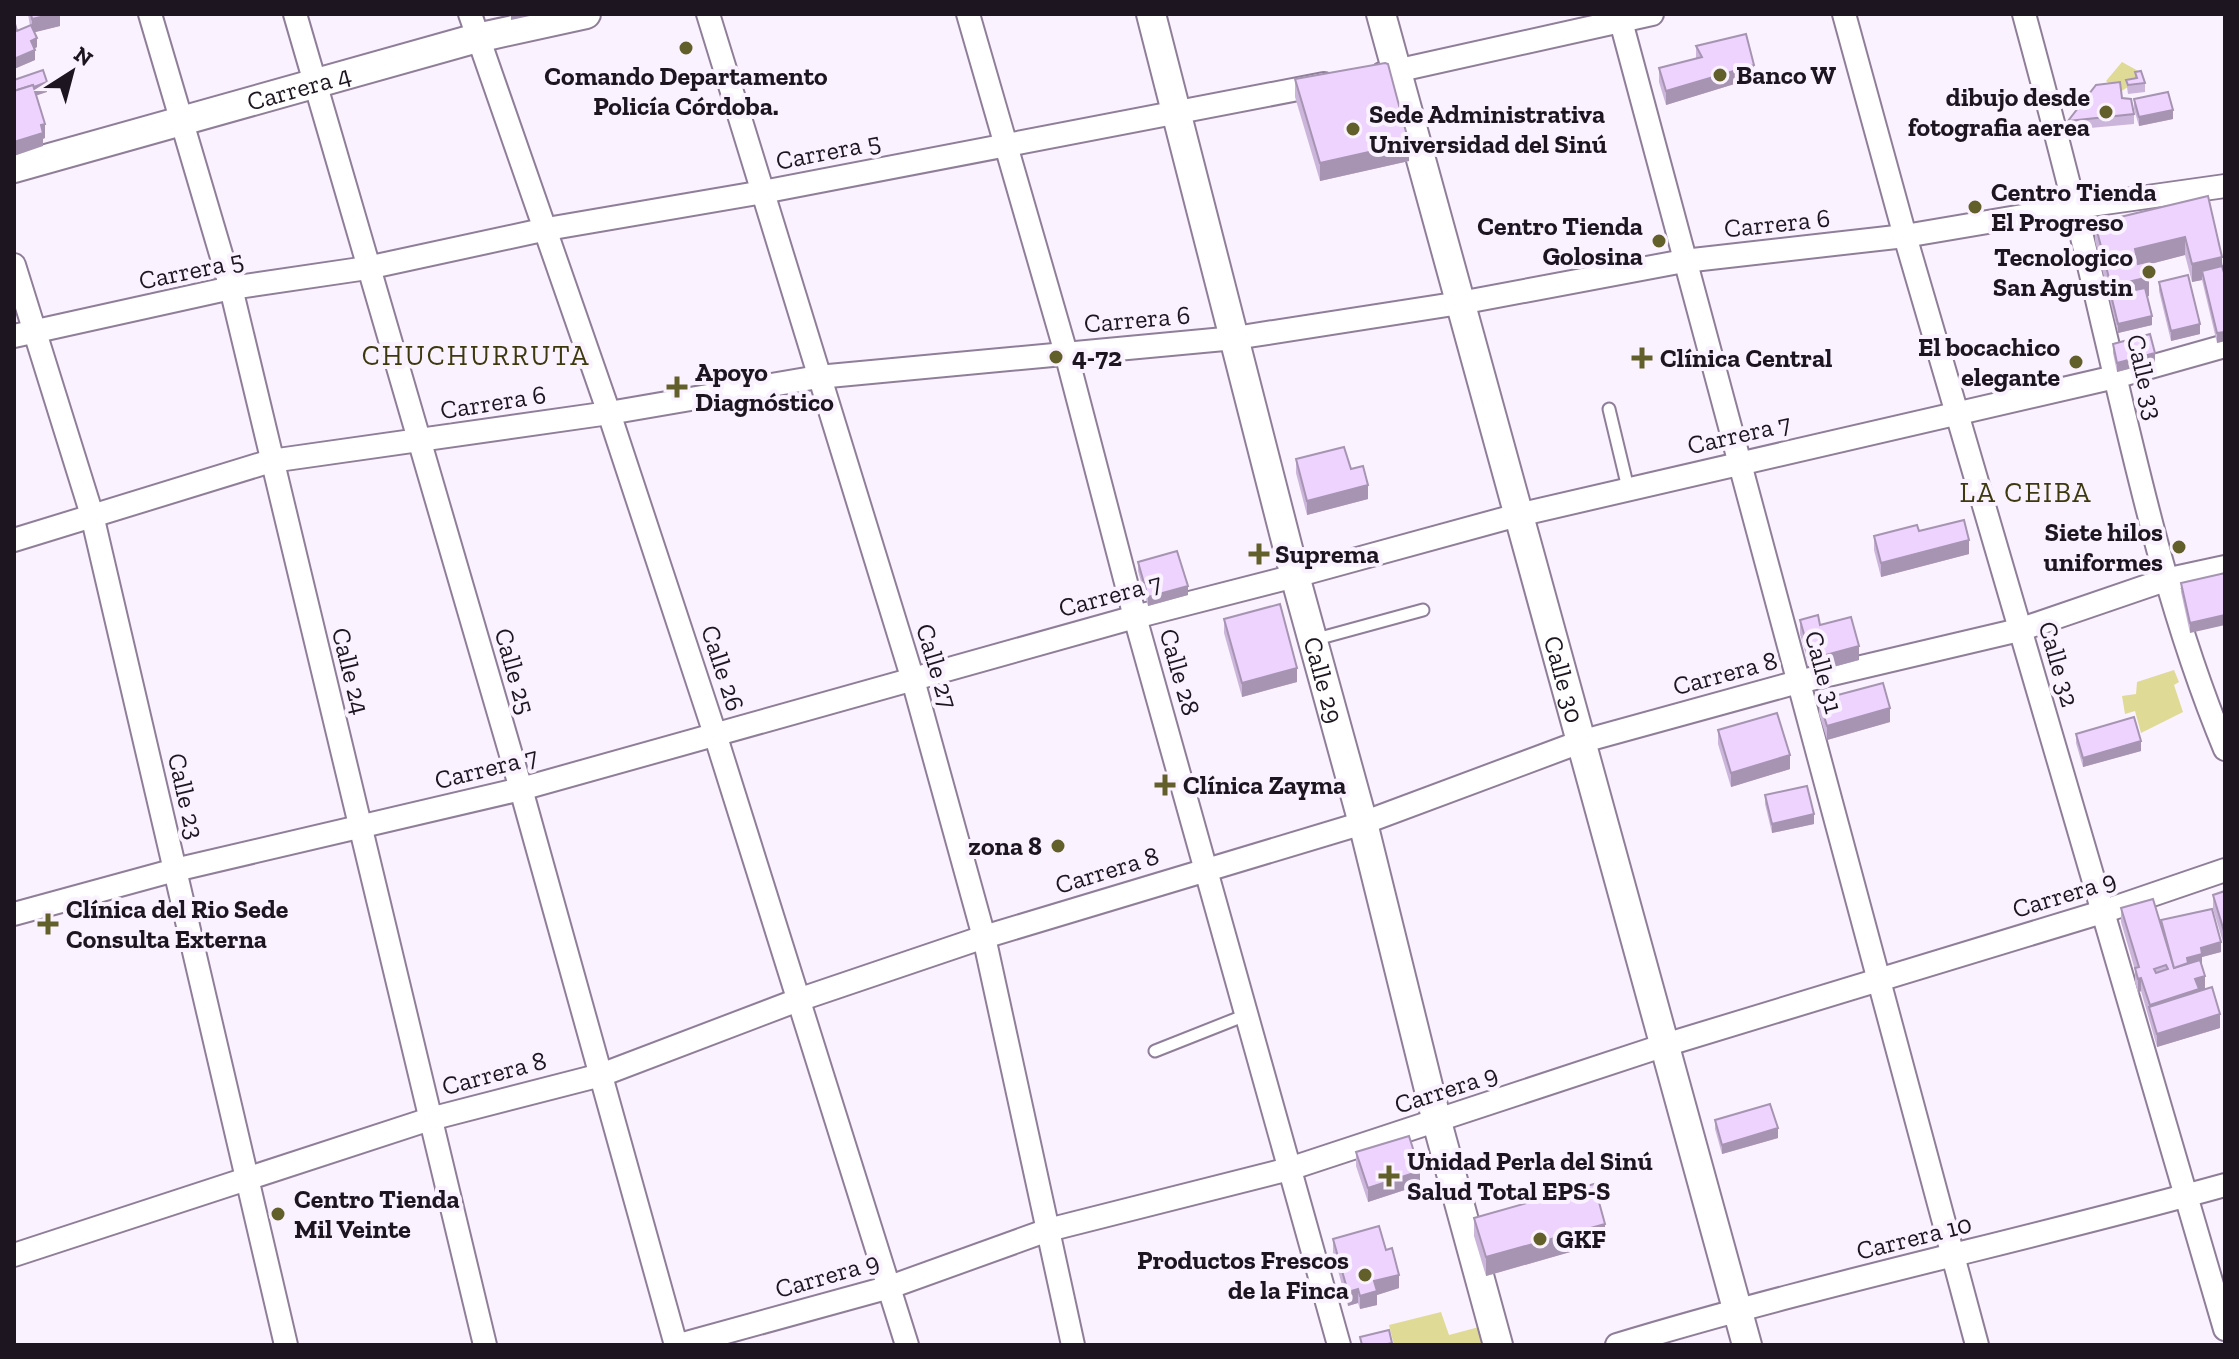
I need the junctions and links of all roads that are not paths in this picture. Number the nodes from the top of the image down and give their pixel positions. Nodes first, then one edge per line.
1 (150, 14) edge
2 (295, 14) edge
3 (586, 14) edge
4 (708, 14) edge
5 (968, 14) edge
6 (1151, 14) edge
7 (1381, 14) edge
8 (1652, 14) edge
9 (1844, 14) edge
10 (2024, 14) edge
11 (1620, 18) edge
12 (473, 26) edge
13 (1396, 71) junction
14 (316, 84) junction
15 (1175, 112) junction
16 (182, 122) junction
17 (1006, 144) junction
18 (14, 168) edge
19 (2225, 186) edge
20 (763, 192) junction
21 (2076, 207) junction
22 (547, 229) junction
23 (1905, 236) junction
24 (1684, 261) junction
25 (367, 268) junction
26 (16, 280) edge
27 (231, 288) junction
28 (1460, 303) junction
29 (24, 335) edge
30 (1235, 338) junction
31 (2225, 346) edge
32 (1066, 353) junction
33 (818, 377) junction
34 (2115, 377) junction
35 (1609, 409) dead end
36 (1958, 412) junction
37 (609, 413) junction
38 (418, 442) junction
39 (271, 461) junction
40 (1738, 463) junction
41 (1628, 488) junction
42 (92, 515) junction
43 (1518, 515) junction
44 (14, 540) edge
45 (2225, 567) edge
46 (1295, 576) junction
47 (2165, 580) junction
48 (1423, 610) dead end
49 (1135, 617) junction
50 (2019, 630) junction
51 (1313, 641) junction
52 (913, 680) junction
53 (1798, 682) junction
54 (2218, 711) edge
55 (715, 734) junction
56 (1580, 742) junction
57 (2225, 749) edge
58 (521, 789) junction
59 (1363, 823) junction
60 (361, 828) junction
61 (175, 870) junction
62 (1207, 870) junction
63 (2225, 870) edge
64 (2102, 912) junction
65 (14, 914) edge
66 (984, 937) junction
67 (1879, 980) junction
68 (798, 1000) junction
69 (1246, 1015) junction
70 (1665, 1045) junction
71 (1155, 1051) dead end
72 (601, 1075) junction
73 (430, 1119) junction
74 (1437, 1122) junction
75 (1289, 1169) junction
76 (248, 1180) junction
77 (2225, 1185) edge
78 (2186, 1196) junction
79 (1048, 1230) junction
80 (14, 1255) edge
81 (1953, 1257) junction
82 (890, 1287) junction
83 (1738, 1308) junction
84 (2225, 1329) edge
85 (286, 1345) edge
86 (485, 1345) edge
87 (678, 1345) edge
88 (907, 1345) edge
89 (1073, 1345) edge
90 (1339, 1345) edge
91 (1498, 1345) edge
92 (1617, 1345) edge
93 (1747, 1345) edge
94 (1977, 1345) edge

1 - 16 street, Calle 24
2 - 14 street, Calle 25
3 - 12 street, Carrera 4
4 - 20 street, Calle 27
5 - 17 street, Calle 28
6 - 15 street, Calle 29
7 - 13 street, Calle 30
8 - 11 street, Carrera 5
9 - 23 street, Calle 32
10 - 21 street, Calle 33
11 - 13 street, Carrera 5
11 - 24 street, Calle 31
12 - 14 street, Carrera 4
12 - 22 street, Calle 26
13 - 15 street, Carrera 5
13 - 28 street, Calle 30
14 - 16 street, Carrera 4
14 - 25 street, Calle 25
15 - 17 street, Carrera 5
15 - 30 street, Calle 29
16 - 18 street, Carrera 4
16 - 27 street, Calle 24
17 - 20 street, Carrera 5
17 - 32 street, Calle 28
19 - 21 street, Carrera 6
20 - 22 street, Carrera 5
20 - 33 street, Calle 27
21 - 23 street, Carrera 6
21 - 34 street, Calle 33
22 - 25 street, Carrera 5
22 - 37 street, Calle 26
23 - 24 street, Carrera 6
23 - 36 street, Calle 32
24 - 28 street, Carrera 6
24 - 40 street, Calle 31
25 - 27 street, Carrera 5
25 - 38 street, Calle 25
26 - 29 street, Calle 23
27 - 29 street, Carrera 5
27 - 39 street, Calle 24
28 - 30 street, Carrera 6
28 - 43 street, Calle 30
29 - 42 street, Calle 23
30 - 32 street, Carrera 6
30 - 46 street, Calle 29
31 - 34 street, Carrera 7
32 - 33 street, Carrera 6
32 - 49 street, Calle 28
33 - 37 street, Carrera 6
33 - 52 street, Calle 27
34 - 36 street, Carrera 7
34 - 47 street, Calle 33
35 - 41 lane
36 - 40 street, Carrera 7
36 - 50 street, Calle 32
37 - 38 street, Carrera 6
37 - 55 street, Calle 26
38 - 39 street, Carrera 6
38 - 58 street, Calle 25
39 - 42 street, Carrera 6
39 - 60 street, Calle 24
40 - 41 street, Carrera 7
40 - 53 street, Calle 31
41 - 43 street, Carrera 7
42 - 44 street, Carrera 6
42 - 61 street, Calle 23
43 - 46 street, Carrera 7
43 - 56 street, Calle 30
45 - 47 street, Carrera 8
46 - 49 street, Carrera 7
46 - 51 street, Calle 29
47 - 50 street, Carrera 8
47 - 54 street, Calle 33
48 - 51 lane
49 - 52 street, Carrera 7
49 - 62 street, Calle 28
50 - 53 street, Carrera 8
50 - 64 street, Calle 32
51 - 59 street, Calle 29
52 - 55 street, Carrera 7
52 - 66 street, Calle 27
53 - 56 street, Carrera 8
53 - 67 street, Calle 31
54 - 57 street, Calle 33
55 - 58 street, Carrera 7
55 - 68 street, Calle 26
56 - 59 street, Carrera 8
56 - 70 street, Calle 30
58 - 60 street, Carrera 7
58 - 72 street, Calle 25
59 - 62 street, Carrera 8
59 - 74 street, Calle 29
60 - 61 street, Carrera 7
60 - 73 street, Calle 24
61 - 65 street, Carrera 7
61 - 76 street, Calle 23
62 - 66 street, Carrera 8
62 - 69 street, Calle 28
63 - 64 street, Carrera 9
64 - 67 street, Carrera 9
64 - 78 street, Calle 32
66 - 68 street, Carrera 8
66 - 79 street, Calle 27
67 - 70 street, Carrera 9
67 - 81 street, Calle 31
68 - 72 street, Carrera 8
68 - 82 street, Calle 26
69 - 71 lane
69 - 75 street, Calle 28
70 - 74 street, Carrera 9
70 - 83 street, Calle 30
72 - 73 street, Carrera 8
72 - 87 street, Calle 25
73 - 76 street, Carrera 8
73 - 86 street, Calle 24
74 - 75 street, Carrera 9
74 - 91 street, Calle 29
75 - 79 street, Carrera 9
75 - 90 street, Calle 28
76 - 80 street, Carrera 8
76 - 85 street, Calle 23
77 - 78 street, Carrera 10
78 - 81 street, Carrera 10
78 - 84 street, Calle 32
79 - 82 street, Carrera 9
79 - 89 street, Calle 27
81 - 83 street, Carrera 10
81 - 94 street, Calle 31
82 - 87 street, Carrera 9
82 - 88 street, Calle 26
83 - 92 street, Carrera 10
83 - 93 street, Calle 30

